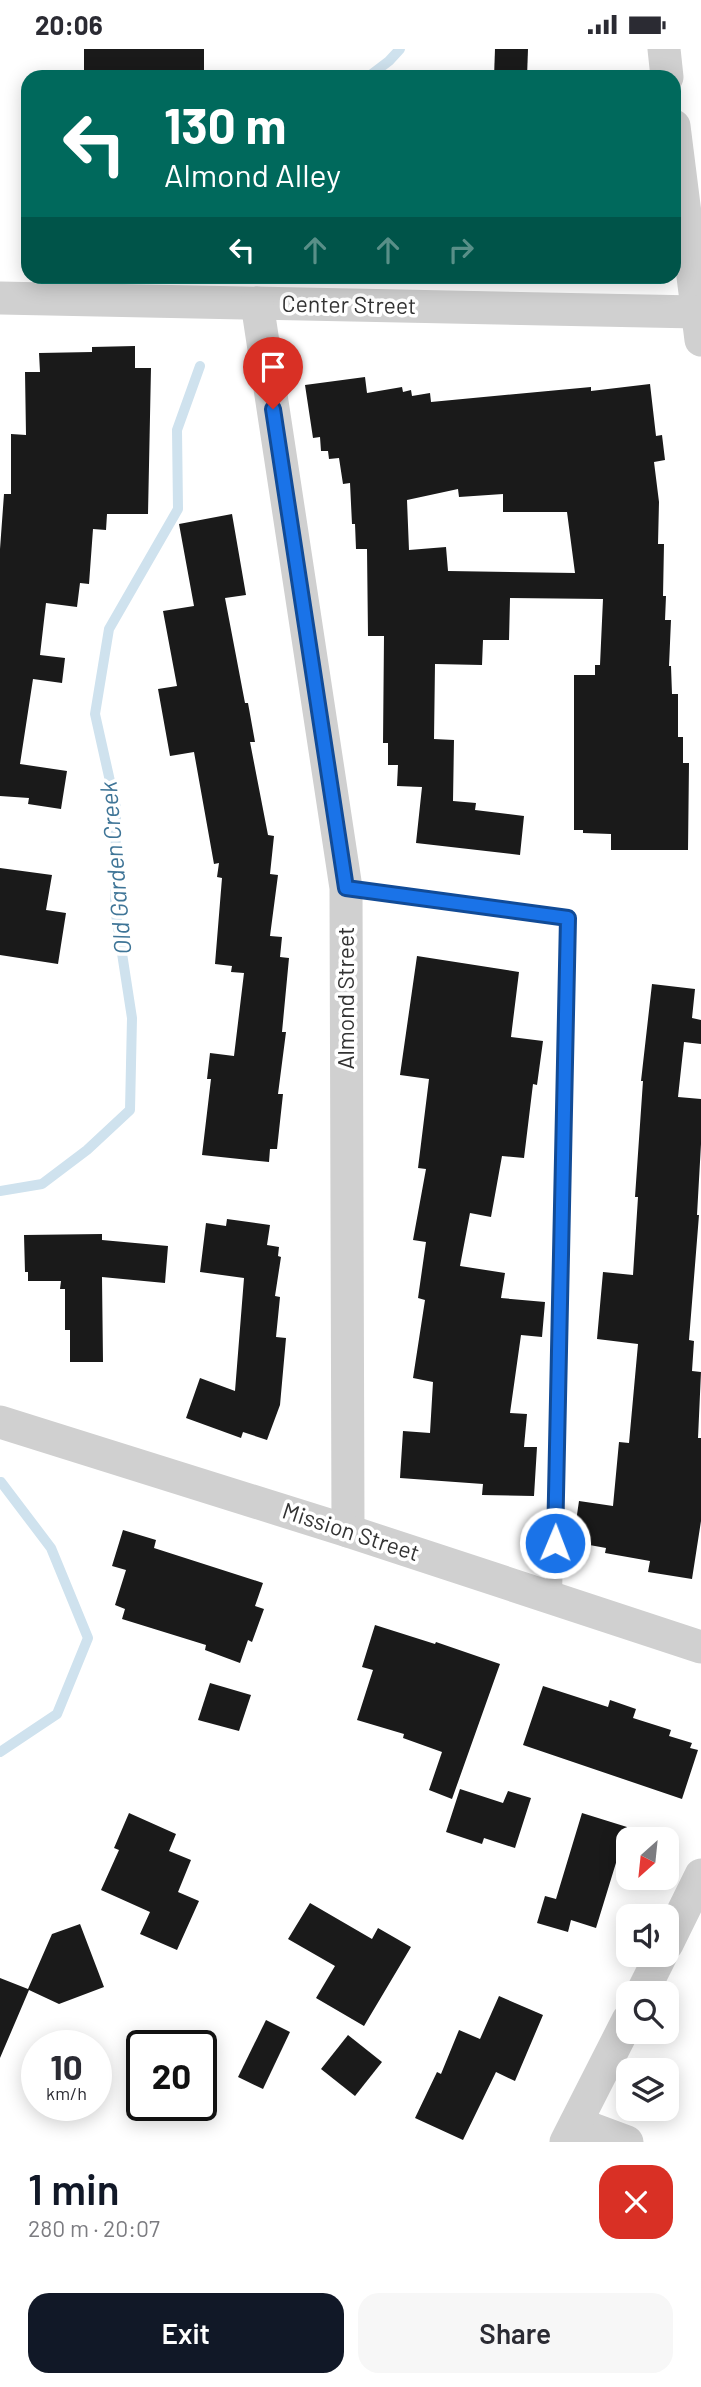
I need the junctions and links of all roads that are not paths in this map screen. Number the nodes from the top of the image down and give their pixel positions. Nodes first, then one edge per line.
1 (664, 49) edge
2 (666, 70) edge
3 (681, 182) edge
4 (0, 298) edge
5 (257, 303) junction
6 (699, 326) edge
7 (346, 888) junction
8 (0, 1422) edge
9 (348, 1531) junction
10 (554, 1598) junction
11 (701, 1647) edge
12 (701, 1875) edge
13 (679, 1920) edge
14 (616, 2044) edge
15 (571, 2132) edge
16 (627, 2142) edge

1 - 2 street
3 - 6 street
4 - 5 street, Center Street
5 - 6 street, Center Street
5 - 7 street, Almond Street
7 - 9 street, Almond Street
7 - 10 lane
8 - 9 street, Mission Street
9 - 10 street, Mission Street
10 - 11 street, Mission Street
12 - 13 street
14 - 15 street
15 - 16 street

